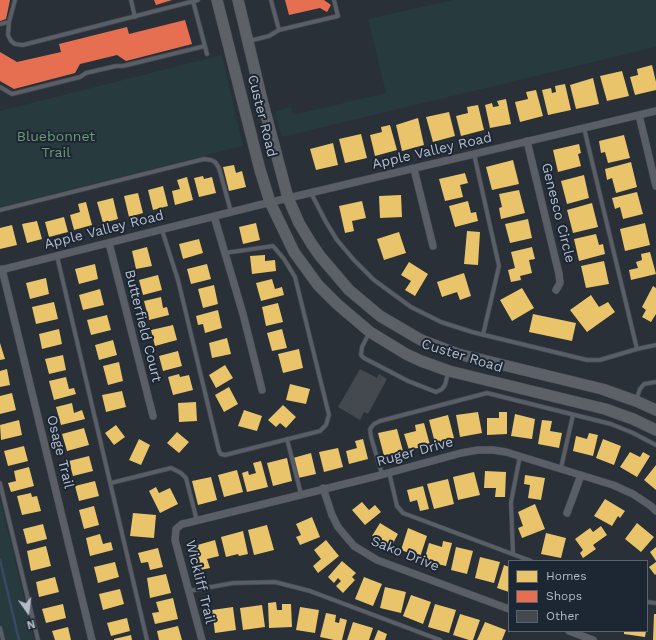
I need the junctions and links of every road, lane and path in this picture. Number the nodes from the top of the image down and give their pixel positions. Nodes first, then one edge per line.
1 (15, 0) edge
2 (131, 0) edge
3 (198, 0) edge
4 (217, 0) edge
5 (238, 0) edge
6 (272, 0) edge
7 (334, 0) edge
8 (193, 1) edge
9 (135, 17) junction
10 (9, 22) junction
11 (0, 24) edge
12 (279, 30) junction
13 (248, 41) junction
14 (205, 46) junction
15 (229, 47) junction
16 (206, 54) dead end
17 (0, 87) edge
18 (656, 111) edge
19 (639, 115) junction
20 (584, 128) junction
21 (527, 141) junction
22 (474, 154) junction
23 (414, 168) junction
24 (656, 186) edge
25 (311, 193) junction
26 (288, 198) junction
27 (270, 202) junction
28 (0, 210) edge
29 (231, 212) junction
30 (214, 216) junction
31 (162, 229) junction
32 (109, 243) junction
33 (433, 246) dead end
34 (225, 253) junction
35 (58, 256) junction
36 (1, 270) edge
37 (556, 290) dead end
38 (380, 316) junction
39 (370, 332) junction
40 (483, 335) junction
41 (656, 345) edge
42 (637, 349) junction
43 (449, 371) junction
44 (656, 382) edge
45 (262, 390) dead end
46 (636, 400) junction
47 (656, 410) edge
48 (573, 415) junction
49 (153, 416) dead end
50 (656, 430) edge
51 (287, 439) junction
52 (656, 446) edge
53 (520, 456) junction
54 (561, 468) junction
55 (389, 472) junction
56 (382, 474) junction
57 (581, 475) junction
58 (0, 483) edge
59 (111, 483) junction
60 (323, 488) junction
61 (301, 494) junction
62 (656, 511) edge
63 (567, 514) dead end
64 (197, 520) junction
65 (176, 529) joint
66 (513, 554) junction
67 (528, 560) edge
68 (189, 591) junction
69 (508, 608) edge
70 (0, 628) edge
71 (572, 632) edge
72 (3, 640) edge
73 (38, 640) edge
74 (92, 640) edge
75 (147, 640) edge
76 (202, 640) edge
77 (440, 640) edge
78 (594, 640) edge

1 - 10 lane
2 - 9 lane
3 - 8 lane
4 - 15 main road, Custer Road
5 - 13 main road, Custer Road
6 - 12 lane
7 - 12 lane
8 - 9 lane
8 - 14 lane
9 - 10 lane
10 - 11 lane
12 - 13 lane
13 - 15 main road
13 - 26 main road, Custer Road
14 - 16 lane
14 - 17 lane
15 - 27 main road, Custer Road
18 - 19 street, Apple Valley Road
19 - 20 street, Apple Valley Road
19 - 24 street
20 - 21 street, Apple Valley Road
20 - 42 lane
21 - 22 street, Apple Valley Road
21 - 37 street, Genesco Circle
22 - 23 street, Apple Valley Road
22 - 40 lane
23 - 25 street, Apple Valley Road
23 - 33 street
25 - 26 street, Apple Valley Road
25 - 40 lane
26 - 27 street, Apple Valley Road
26 - 38 main road, Custer Road
27 - 29 street, Apple Valley Road
27 - 39 main road, Custer Road
28 - 29 lane
29 - 30 street, Apple Valley Road
30 - 31 street, Apple Valley Road
30 - 34 street
31 - 32 street, Apple Valley Road
31 - 51 lane
32 - 35 street, Apple Valley Road
32 - 49 street, Butterfield Court
34 - 45 street
34 - 51 lane
35 - 36 street, Apple Valley Road
35 - 59 lane
36 - 74 street, Osage Trail
38 - 39 main road
38 - 46 main road, Custer Road
39 - 43 main road, Custer Road
39 - 43 lane
40 - 42 lane
41 - 42 lane
43 - 50 main road, Custer Road
44 - 46 lane
46 - 47 main road, Custer Road
48 - 52 lane
48 - 54 lane
48 - 56 lane
51 - 61 lane
53 - 54 street, Ruger Drive
53 - 55 street, Ruger Drive
53 - 66 lane
54 - 57 street, Ruger Drive
55 - 56 street, Ruger Drive
55 - 66 lane
56 - 60 street, Ruger Drive
57 - 62 street, Ruger Drive
57 - 63 street
58 - 73 lane
59 - 64 lane
59 - 75 lane
60 - 61 street, Ruger Drive
60 - 69 street, Sako Drive
61 - 64 street, Ruger Drive
64 - 65 street, Ruger Drive
65 - 68 street, Wickliff Trail
66 - 67 lane
68 - 76 street, Wickliff Trail
68 - 77 lane
70 - 72 lane
71 - 78 street

